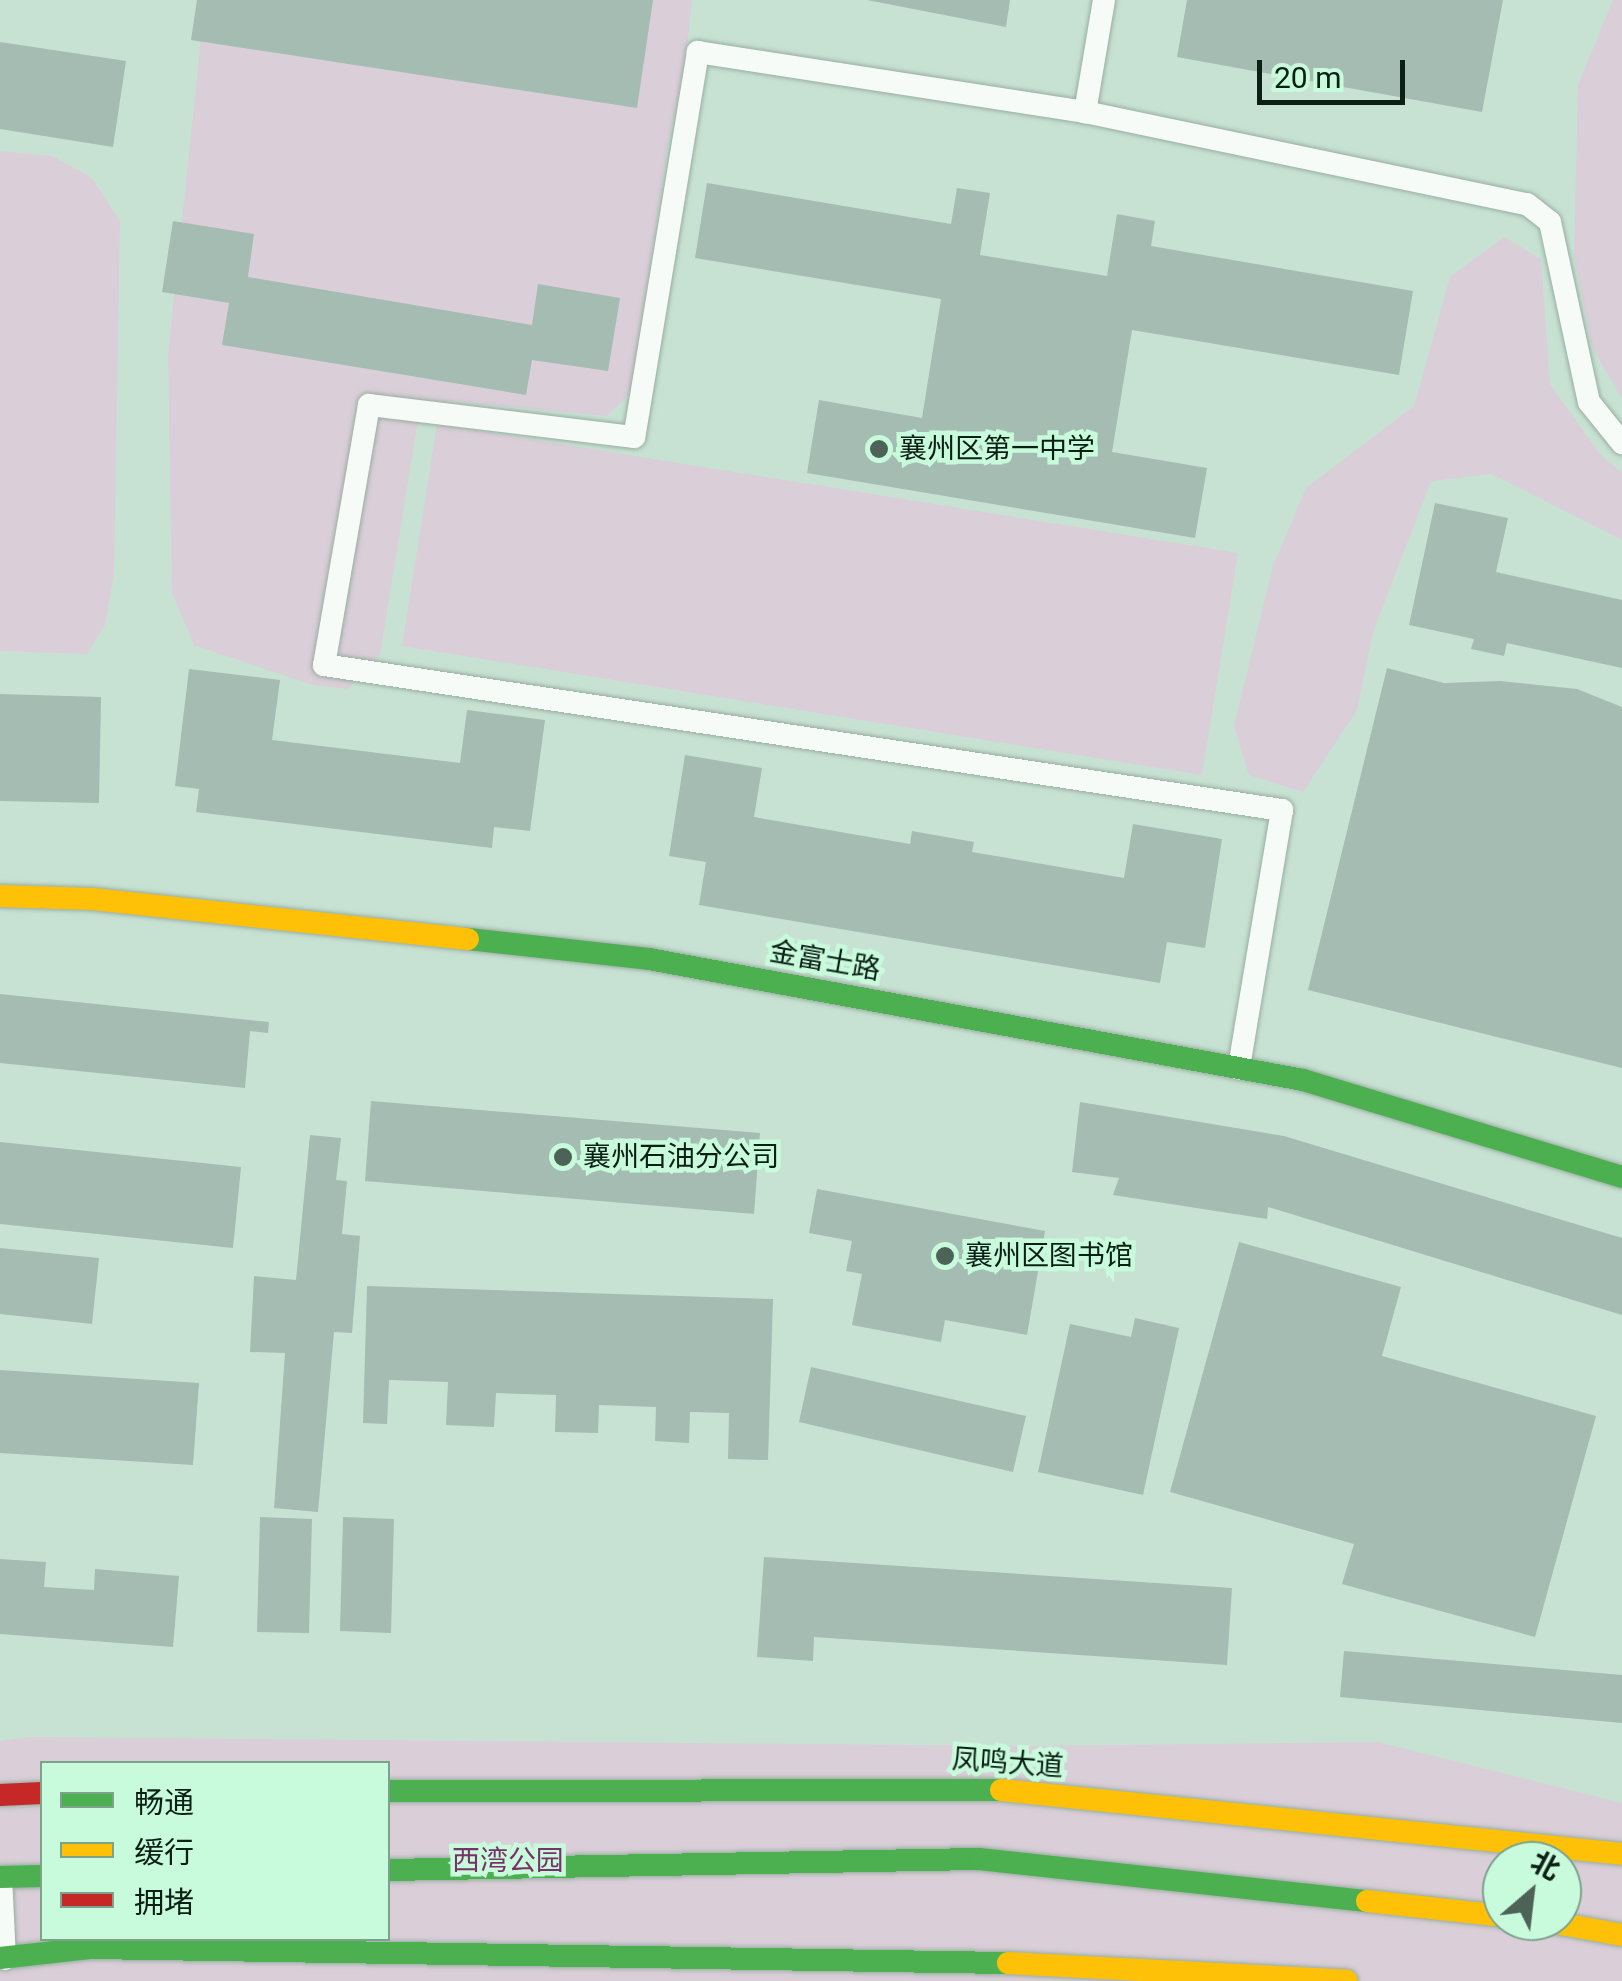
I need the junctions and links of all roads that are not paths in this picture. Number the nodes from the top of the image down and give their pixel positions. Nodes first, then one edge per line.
1 (1104, 0) edge
2 (1085, 112) junction
3 (1622, 444) edge
4 (0, 896) edge
5 (1239, 1068) junction
6 (1622, 1176) edge
7 (390, 1791) edge
8 (40, 1793) edge
9 (0, 1795) edge
10 (1622, 1854) edge
11 (390, 1870) edge
12 (40, 1876) edge
13 (0, 1877) edge
14 (1482, 1915) edge
15 (1582, 1928) edge
16 (1622, 1935) edge
17 (2, 1962) edge
18 (1347, 1981) edge

1 - 2 lane
2 - 3 lane
2 - 5 lane
4 - 5 street, 金富士路
5 - 6 street, 金富士路
7 - 10 street, 凤鸣大道
8 - 9 street
11 - 14 street
12 - 13 street
13 - 17 lane
15 - 16 street
17 - 18 street

